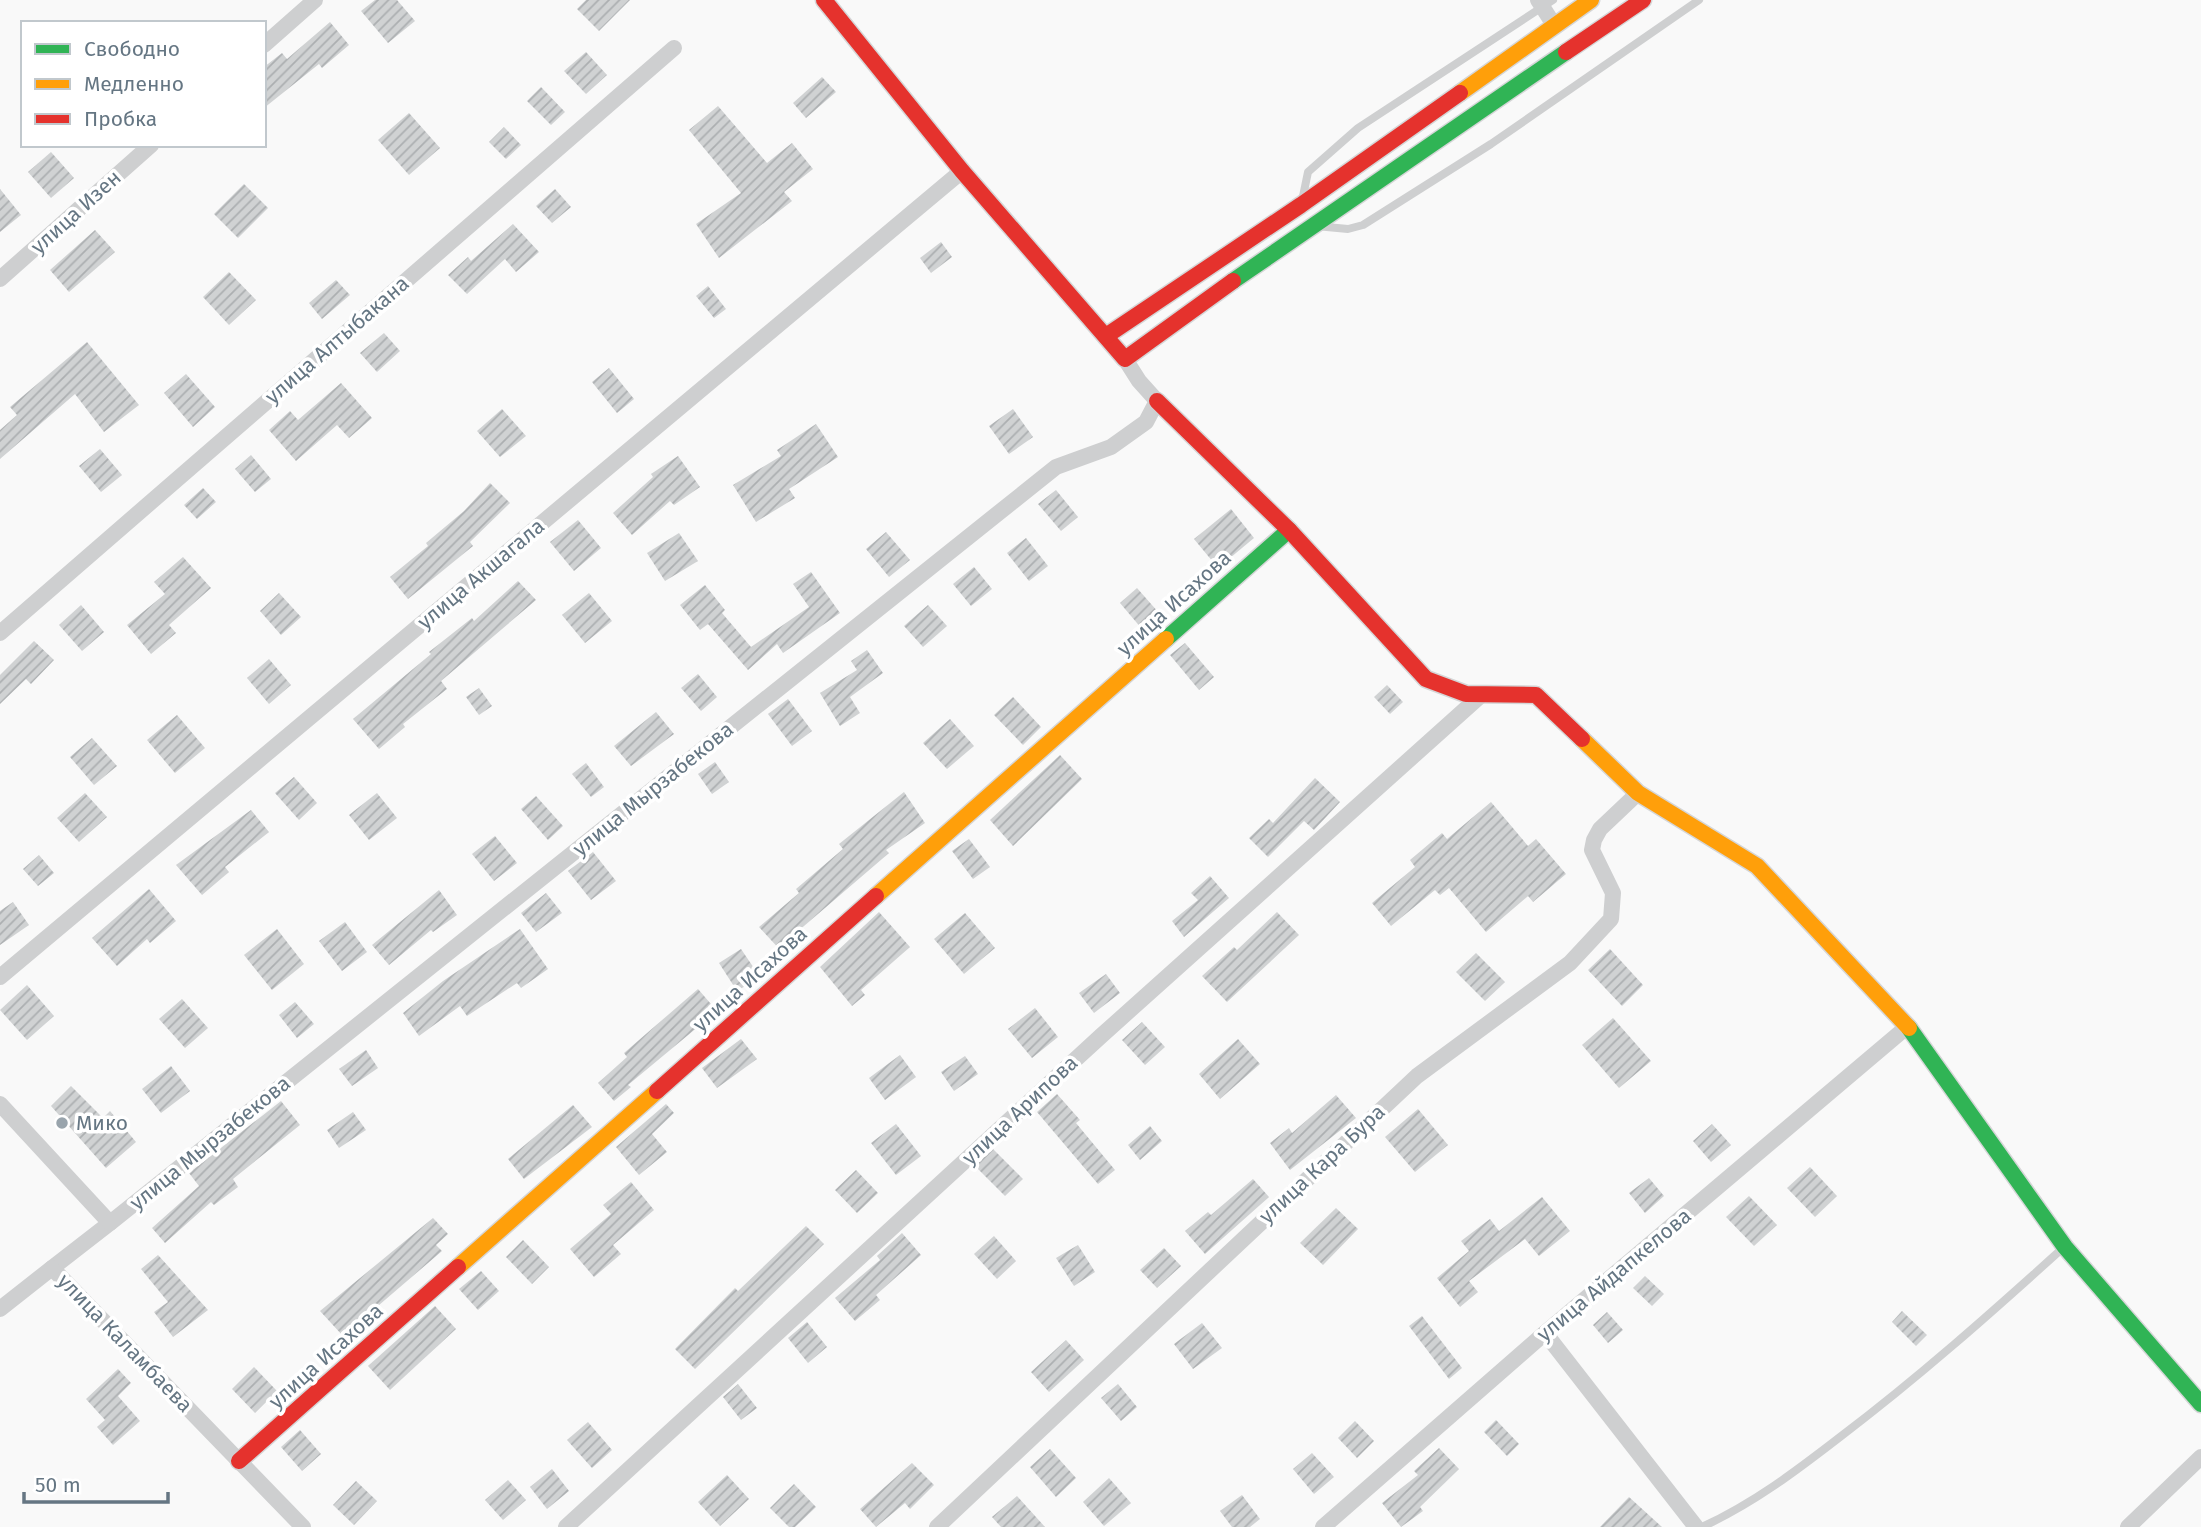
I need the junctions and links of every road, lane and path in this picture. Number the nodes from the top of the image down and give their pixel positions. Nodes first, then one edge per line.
1 (315, 0) edge
2 (824, 0) edge
3 (1591, 0) edge
4 (1643, 0) edge
5 (1699, 0) edge
6 (1545, 2) edge
7 (1553, 25) junction
8 (266, 43) edge
9 (674, 48) dead end
10 (149, 147) edge
11 (962, 171) junction
12 (1301, 205) junction
13 (1310, 226) junction
14 (0, 279) edge
15 (1106, 336) junction
16 (1125, 359) junction
17 (1157, 401) junction
18 (1289, 530) junction
19 (0, 633) edge
20 (1479, 697) junction
21 (1638, 793) junction
22 (0, 977) edge
23 (1908, 1026) junction
24 (0, 1104) edge
25 (110, 1223) junction
26 (2065, 1247) junction
27 (52, 1268) junction
28 (0, 1308) edge
29 (1545, 1333) junction
30 (2201, 1404) edge
31 (2201, 1457) edge
32 (239, 1461) junction
33 (303, 1527) edge
34 (566, 1527) edge
35 (937, 1527) edge
36 (1323, 1527) edge
37 (1696, 1527) edge
38 (1702, 1527) edge
39 (2128, 1527) edge

1 - 8 street
2 - 11 street
3 - 7 street
4 - 13 street
5 - 13 lane
6 - 7 street
6 - 12 lane
7 - 12 street
9 - 19 street, улица Алтыбакана
10 - 14 street, улица Изен
11 - 15 street
11 - 22 street, улица Акшагала
12 - 15 street
13 - 16 street
15 - 16 street
16 - 17 street
17 - 18 street
17 - 25 street, улица Мырзабекова
18 - 20 street
18 - 32 street, улица Исахова
20 - 21 street
20 - 34 street, улица Арипова
21 - 23 street
21 - 35 street, улица Кара Бура
23 - 26 street
23 - 29 street, улица Айдапкелова
24 - 25 street
25 - 27 street, улица Каламбаева
26 - 30 street
26 - 38 lane
27 - 28 street
27 - 32 street, улица Каламбаева
29 - 36 street, улица Айдапкелова
29 - 37 street
31 - 39 street
32 - 33 street, улица Каламбаева

